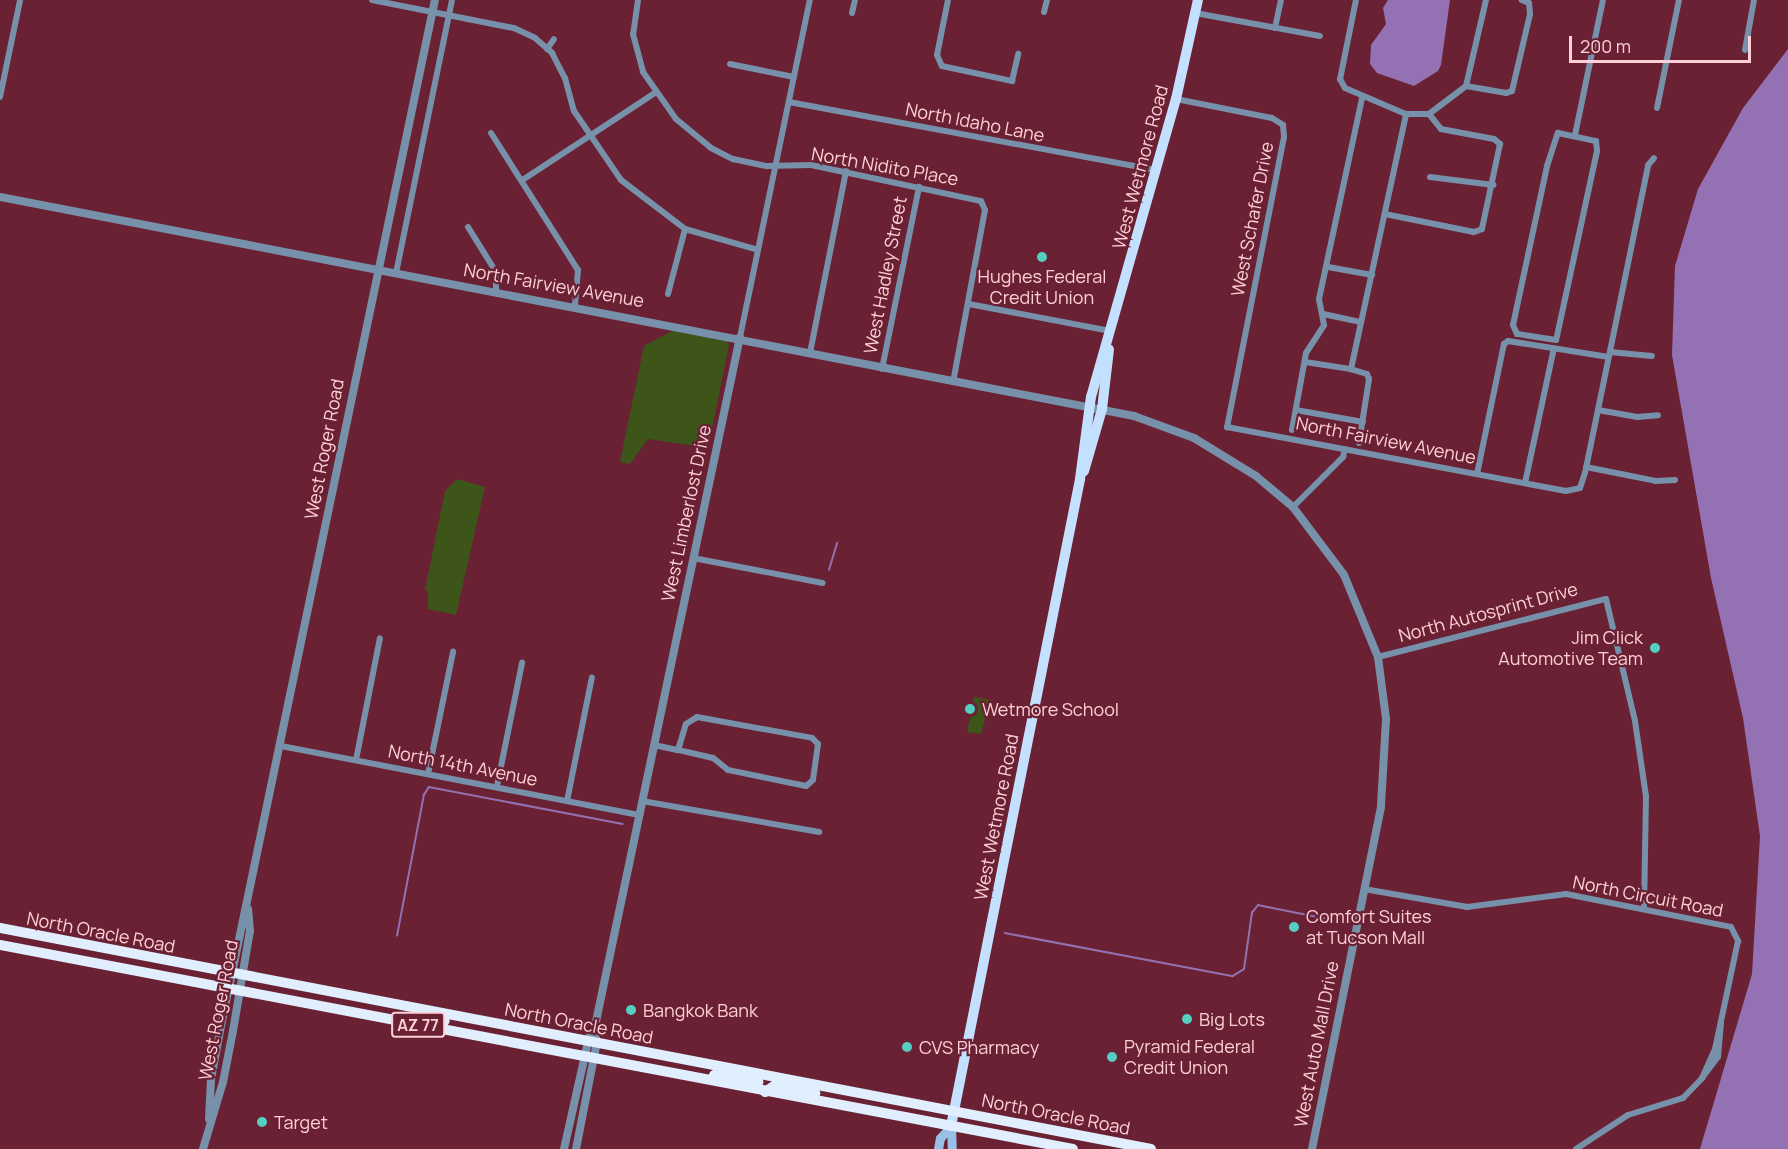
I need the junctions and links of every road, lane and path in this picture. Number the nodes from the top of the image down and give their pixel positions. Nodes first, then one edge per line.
1 (20, 0) edge
2 (372, 0) edge
3 (435, 0) edge
4 (452, 0) edge
5 (638, 0) edge
6 (810, 0) edge
7 (855, 0) edge
8 (948, 0) edge
9 (1047, 0) edge
10 (1198, 0) edge
11 (1281, 0) edge
12 (1356, 0) edge
13 (1486, 0) edge
14 (1522, 0) edge
15 (1603, 0) edge
16 (1679, 0) edge
17 (1754, 0) edge
18 (1044, 12) dead end
19 (432, 13) junction
20 (1195, 13) junction
21 (852, 14) dead end
22 (449, 16) junction
23 (1275, 28) junction
24 (1320, 36) dead end
25 (554, 39) dead end
26 (547, 49) junction
27 (1745, 50) dead end
28 (1018, 54) dead end
29 (3, 61) edge
30 (730, 64) dead end
31 (794, 77) junction
32 (1466, 86) junction
33 (655, 93) junction
34 (0, 97) edge
35 (1362, 98) junction
36 (1176, 99) junction
37 (789, 102) junction
38 (1657, 108) dead end
39 (1406, 114) junction
40 (1429, 114) junction
41 (1290, 121) dead end
42 (1283, 125) junction
43 (491, 134) dead end
44 (1575, 135) junction
45 (590, 137) junction
46 (1654, 158) dead end
47 (776, 166) junction
48 (1156, 170) junction
49 (846, 171) junction
50 (1430, 177) dead end
51 (524, 179) junction
52 (1494, 185) junction
53 (919, 187) junction
54 (0, 196) edge
55 (1385, 214) junction
56 (468, 227) dead end
57 (685, 229) junction
58 (758, 250) junction
59 (1328, 267) junction
60 (378, 270) junction
61 (396, 273) junction
62 (1372, 275) junction
63 (496, 291) junction
64 (668, 294) dead end
65 (969, 304) junction
66 (575, 306) junction
67 (1323, 314) junction
68 (1360, 321) junction
69 (740, 337) junction
70 (1111, 337) junction
71 (1554, 348) junction
72 (810, 353) junction
73 (1609, 354) junction
74 (1652, 356) dead end
75 (1305, 362) junction
76 (882, 369) junction
77 (1352, 369) junction
78 (953, 382) junction
79 (1089, 407) junction
80 (1102, 409) junction
81 (1296, 410) junction
82 (1598, 410) junction
83 (1658, 415) dead end
84 (1363, 422) junction
85 (1227, 427) joint
86 (1292, 430) dead end
87 (1359, 443) dead end
88 (1345, 449) junction
89 (1586, 467) junction
90 (1477, 474) junction
91 (1080, 479) junction
92 (1675, 480) dead end
93 (1525, 483) junction
94 (1293, 507) junction
95 (693, 558) junction
96 (824, 583) dead end
97 (380, 638) dead end
98 (453, 652) dead end
99 (1378, 657) junction
100 (522, 663) dead end
101 (592, 677) dead end
102 (654, 745) junction
103 (281, 746) junction
104 (678, 750) junction
105 (356, 760) junction
106 (428, 774) junction
107 (497, 786) junction
108 (567, 801) junction
109 (642, 801) junction
110 (639, 814) junction
111 (819, 832) dead end
112 (1364, 889) junction
113 (1644, 909) junction
114 (0, 928) edge
115 (55, 940) junction
116 (0, 945) edge
117 (52, 955) junction
118 (237, 976) junction
119 (235, 991) junction
120 (418, 1009) junction
121 (359, 1014) junction
122 (476, 1020) junction
123 (415, 1024) junction
124 (592, 1038) junction
125 (582, 1056) junction
126 (594, 1059) junction
127 (682, 1076) junction
128 (766, 1077) junction
129 (765, 1092) junction
130 (854, 1093) junction
131 (954, 1111) junction
132 (951, 1126) junction
133 (203, 1149) edge
134 (564, 1149) edge
135 (576, 1149) edge
136 (938, 1149) edge
137 (952, 1149) edge
138 (1073, 1149) edge
139 (1151, 1149) edge
140 (1312, 1149) edge
141 (1576, 1149) edge

1 - 29 street
2 - 19 street
3 - 19 street, West Roger Road
4 - 22 street
5 - 33 street, North Nidito Place
6 - 31 street, West Limberlost Drive
7 - 21 street
8 - 28 street
9 - 18 street
10 - 20 main road, West Wetmore Road
11 - 23 street
12 - 35 street
13 - 32 street
14 - 32 street
15 - 44 street
16 - 38 street
17 - 27 street
19 - 22 street
19 - 60 street, West Roger Road
20 - 23 street
20 - 36 main road, West Wetmore Road
22 - 26 street
22 - 61 street
23 - 24 street
25 - 26 street
26 - 45 street
29 - 34 street
30 - 31 street
31 - 37 street, West Limberlost Drive
32 - 40 street
33 - 45 street
33 - 47 street, North Nidito Place
35 - 39 street
35 - 59 street
36 - 42 street, West Schafer Drive
36 - 48 main road, West Wetmore Road
37 - 47 street, West Limberlost Drive
37 - 48 street, North Idaho Lane
39 - 40 street
39 - 55 street
40 - 52 street
41 - 42 street
42 - 85 street, West Schafer Drive
43 - 51 street
44 - 44 street
45 - 51 street
45 - 57 street
46 - 73 street
47 - 49 street, North Nidito Place
47 - 58 street, West Limberlost Drive
48 - 70 main road, West Wetmore Road
49 - 53 street, North Nidito Place
49 - 72 street
50 - 52 street
51 - 66 street
52 - 55 street
53 - 65 street, North Nidito Place
53 - 76 street, West Hadley Street
54 - 60 street, North Fairview Avenue
55 - 62 street
56 - 63 street
57 - 58 street
57 - 64 street
58 - 69 street, West Limberlost Drive
59 - 62 street
59 - 67 street
60 - 61 street, North Fairview Avenue
60 - 103 street, West Roger Road
61 - 63 street, North Fairview Avenue
62 - 68 street
63 - 66 street, North Fairview Avenue
65 - 70 street
65 - 78 street
66 - 69 street, North Fairview Avenue
67 - 68 street
67 - 75 street
68 - 77 street
69 - 72 street, North Fairview Avenue
69 - 95 street, West Limberlost Drive
70 - 79 main road, West Wetmore Road
70 - 80 main road, West Wetmore Road
71 - 73 street
71 - 90 street
71 - 93 street
72 - 76 street, North Fairview Avenue
73 - 74 street
73 - 82 street
75 - 77 street
75 - 81 street
76 - 78 street, North Fairview Avenue
77 - 84 street
78 - 79 street, North Fairview Avenue
79 - 80 street, North Fairview Avenue
79 - 91 main road, West Wetmore Road
80 - 91 main road, West Wetmore Road
80 - 94 street, West Auto Mall Drive
81 - 84 street
81 - 86 street
82 - 83 street
82 - 89 street
84 - 87 street
85 - 88 street, North Fairview Avenue
88 - 90 street, North Fairview Avenue
88 - 94 street
89 - 92 street
89 - 93 street, North Fairview Avenue
90 - 93 street, North Fairview Avenue
91 - 131 main road, West Wetmore Road
94 - 99 street, West Auto Mall Drive
95 - 96 street
95 - 102 street, West Limberlost Drive
97 - 105 street
98 - 106 street
99 - 112 street, West Auto Mall Drive
99 - 113 street, North Autosprint Drive
100 - 107 street
101 - 108 street
102 - 104 street
102 - 109 street, West Limberlost Drive
103 - 105 street, North 14th Avenue
103 - 118 street, West Roger Road
104 - 104 street
105 - 106 street, North 14th Avenue
106 - 107 street, North 14th Avenue
107 - 108 street, North 14th Avenue
108 - 110 street, North 14th Avenue
109 - 110 street, West Limberlost Drive
109 - 111 street
110 - 124 street, West Limberlost Drive
112 - 113 street, North Circuit Road
112 - 140 street, West Auto Mall Drive
113 - 141 street, North Circuit Road
114 - 115 highway, North Oracle Road / AZ 77
115 - 117 highway
115 - 118 highway, North Oracle Road / AZ 77
116 - 117 highway, North Oracle Road / AZ 77
117 - 119 highway, North Oracle Road / AZ 77
118 - 119 street, West Roger Road
118 - 120 highway, North Oracle Road / AZ 77
119 - 121 highway, North Oracle Road / AZ 77
119 - 133 street, West Roger Road
120 - 121 highway
120 - 122 highway, North Oracle Road / AZ 77
121 - 123 highway, North Oracle Road / AZ 77
122 - 123 highway
122 - 124 highway, North Oracle Road / AZ 77
123 - 125 highway, North Oracle Road / AZ 77
124 - 125 street, West Limberlost Drive
124 - 126 street, West Limberlost Drive
124 - 128 highway, North Oracle Road / AZ 77
125 - 126 highway, North Oracle Road / AZ 77
125 - 134 street, West Limberlost Drive
126 - 127 highway, North Oracle Road / AZ 77
126 - 135 street, West Limberlost Drive
127 - 128 highway
127 - 129 highway, North Oracle Road / AZ 77
128 - 130 highway, North Oracle Road / AZ 77
129 - 130 highway
129 - 132 highway, North Oracle Road / AZ 77
130 - 131 highway, North Oracle Road / AZ 77
131 - 132 main road, West Wetmore Road
131 - 139 highway, North Oracle Road / AZ 77
132 - 136 main road, West Wetmore Road
132 - 137 main road, West Wetmore Road
132 - 138 highway, North Oracle Road / AZ 77

